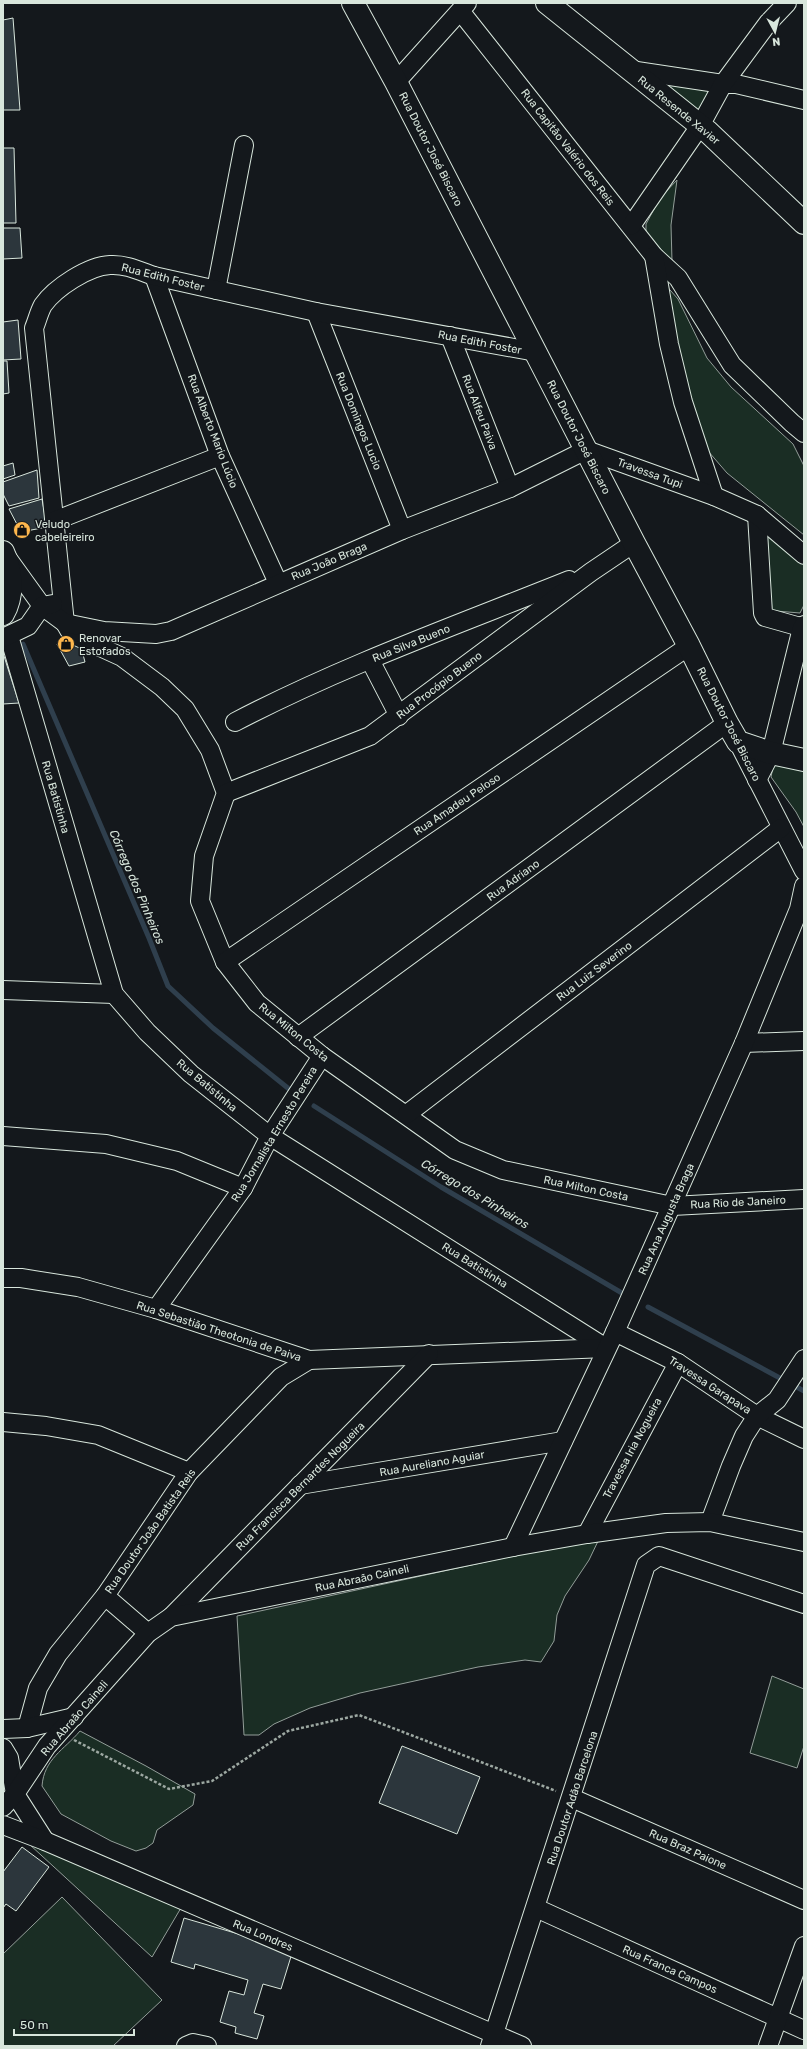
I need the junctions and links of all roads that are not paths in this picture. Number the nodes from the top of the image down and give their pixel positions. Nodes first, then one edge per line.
1 (353, 3) edge
2 (547, 3) edge
3 (787, 3) edge
4 (464, 7) edge
5 (630, 70) junction
6 (396, 82) junction
7 (723, 84) junction
8 (804, 100) edge
9 (700, 126) junction
10 (244, 145) dead end
11 (804, 224) edge
12 (631, 226) junction
13 (654, 256) junction
14 (154, 276) junction
15 (216, 290) junction
16 (316, 312) junction
17 (450, 336) junction
18 (536, 352) junction
19 (803, 430) edge
20 (586, 450) junction
21 (220, 456) junction
22 (510, 488) junction
23 (714, 496) junction
24 (757, 515) junction
25 (54, 521) junction
26 (402, 530) junction
27 (634, 543) junction
28 (3, 552) edge
29 (804, 555) edge
30 (591, 572) junction
31 (278, 583) junction
32 (63, 597) junction
33 (42, 606) junction
34 (3, 614) edge
35 (65, 623) junction
36 (803, 627) edge
37 (6, 637) edge
38 (689, 646) junction
39 (370, 660) junction
40 (399, 716) junction
41 (235, 722) dead end
42 (733, 732) junction
43 (771, 753) junction
44 (804, 760) edge
45 (757, 780) junction
46 (226, 794) junction
47 (781, 828) junction
48 (804, 871) edge
49 (804, 886) edge
50 (802, 908) edge
51 (225, 962) junction
52 (3, 990) edge
53 (114, 994) junction
54 (298, 1037) junction
55 (804, 1041) edge
56 (744, 1043) junction
57 (322, 1056) junction
58 (407, 1114) junction
59 (3, 1136) edge
60 (270, 1136) junction
61 (243, 1188) junction
62 (804, 1199) edge
63 (672, 1206) junction
64 (3, 1278) edge
65 (156, 1309) junction
66 (616, 1332) junction
67 (606, 1348) junction
68 (429, 1354) junction
69 (804, 1359) edge
70 (309, 1360) junction
71 (678, 1363) junction
72 (760, 1414) junction
73 (3, 1422) edge
74 (804, 1439) edge
75 (563, 1440) junction
76 (189, 1472) junction
77 (300, 1485) junction
78 (710, 1522) junction
79 (587, 1534) junction
80 (804, 1542) edge
81 (513, 1547) junction
82 (105, 1596) junction
83 (804, 1604) edge
84 (171, 1617) junction
85 (148, 1633) junction
86 (74, 1717) junction
87 (27, 1728) junction
88 (3, 1730) edge
89 (3, 1748) edge
90 (15, 1794) junction
91 (572, 1798) junction
92 (3, 1807) edge
93 (3, 1825) edge
94 (45, 1841) junction
95 (804, 1900) edge
96 (536, 1908) junction
97 (804, 1946) edge
98 (778, 2018) junction
99 (804, 2030) edge
100 (492, 2040) edge
101 (186, 2046) edge
102 (207, 2046) edge
103 (522, 2046) edge
104 (768, 2046) edge

1 - 6 main road, Rua Doutor José Biscaro
2 - 5 main road, Rua Resende Xavier
3 - 7 street
4 - 6 street
4 - 12 street, Rua Capitão Valério dos Reis
5 - 7 street
5 - 9 main road, Rua Resende Xavier
6 - 18 main road, Rua Doutor José Biscaro
7 - 8 street
7 - 9 street
9 - 11 main road, Rua Resende Xavier
9 - 12 street
10 - 15 street
12 - 13 street, Rua Capitão Valério dos Reis
13 - 19 street, Rua Capitão Valério dos Reis
13 - 23 street
14 - 15 street, Rua Edith Foster
14 - 21 street, Rua Alberto Mario Lúcio
14 - 25 street, Rua Edith Foster
15 - 16 street, Rua Edith Foster
16 - 17 street, Rua Edith Foster
16 - 26 street, Rua Domingos Lucio
17 - 18 street, Rua Edith Foster
17 - 22 street, Rua Alfeu Paiva
18 - 20 main road, Rua Doutor José Biscaro
20 - 22 street, Rua João Braga
20 - 23 street, Travessa Tupi
20 - 27 main road, Rua Doutor José Biscaro
21 - 25 street
21 - 31 street, Rua Alberto Mario Lúcio
22 - 26 street, Rua João Braga
23 - 24 street, Travessa Tupi
24 - 29 street, Travessa Tupi
24 - 36 street
25 - 32 street, Rua Edith Foster
26 - 31 street, Rua João Braga
27 - 30 street, Rua Procópio Bueno
27 - 38 main road, Rua Doutor José Biscaro
28 - 33 street
28 - 34 main road
30 - 39 street, Rua Silva Bueno
30 - 40 street, Rua Procópio Bueno
31 - 35 street, Rua João Braga
32 - 33 street
32 - 35 street, Rua Edith Foster
33 - 35 street
33 - 37 street
35 - 46 street
36 - 43 street
37 - 53 street, Rua Batistinha
38 - 42 main road, Rua Doutor José Biscaro
38 - 51 street, Rua Amadeu Peloso
39 - 40 street
39 - 41 street, Rua Silva Bueno
40 - 46 street, Rua Procópio Bueno
42 - 43 main road
42 - 45 street, Rua Doutor José Biscaro
42 - 54 street, Rua Adriano
43 - 44 main road
43 - 45 street
45 - 47 street, Rua Doutor José Biscaro
46 - 51 street, Rua Milton Costa
47 - 48 street, Rua Doutor José Biscaro
47 - 58 street, Rua Luiz Severino
49 - 50 street, Rua Ana Augusta Braga
50 - 56 street, Rua Ana Augusta Braga
51 - 54 street, Rua Milton Costa
52 - 53 street
53 - 60 street, Rua Batistinha
54 - 57 street, Rua Milton Costa
55 - 56 street
56 - 63 street, Rua Ana Augusta Braga
57 - 58 street, Rua Milton Costa
57 - 60 street, Rua Jornalista Ernesto Pereira
58 - 63 street, Rua Milton Costa
59 - 61 street
60 - 61 street, Rua Jornalista Ernesto Pereira
60 - 67 street, Rua Batistinha
61 - 65 street, Rua Jornalista Ernesto Pereira
62 - 63 street, Rua Rio de Janeiro
63 - 66 street, Rua Ana Augusta Braga
64 - 65 street, Rua Sebastião Theotonia de Paiva
65 - 70 street, Rua Sebastião Theotonia de Paiva
66 - 67 street, Rua Ana Augusta Braga
66 - 71 street, Travessa Garapava
67 - 68 street, Rua Sebastião Theotonia de Paiva
67 - 75 street, Rua Ana Augusta Braga
68 - 70 street, Rua Sebastião Theotonia de Paiva
68 - 77 street, Rua Francisca Bernardes Nogueira
69 - 72 street
70 - 76 street, Rua Doutor João Batista Reis
71 - 72 street, Travessa Garapava
71 - 79 street, Travessa Iria Nogueira
72 - 74 street, Travessa Garapava
72 - 78 street
73 - 76 street
75 - 77 street, Rua Aureliano Aguiar
75 - 81 street, Rua Ana Augusta Braga
76 - 82 street, Rua Doutor João Batista Reis
77 - 84 street, Rua Francisca Bernardes Nogueira
78 - 79 street, Rua Abraão Caineli
78 - 80 street, Rua Abraão Caineli
79 - 81 street, Rua Abraão Caineli
81 - 84 street, Rua Abraão Caineli
82 - 85 street
82 - 87 street, Rua Doutor João Batista Reis
83 - 91 street, Rua Doutor Adão Barcelona
84 - 85 street, Rua Abraão Caineli
85 - 86 street, Rua Abraão Caineli
86 - 87 street
86 - 90 street, Rua Abraão Caineli
87 - 88 street
89 - 90 street
90 - 92 street, Rua Abraão Caineli
90 - 94 street
91 - 95 street, Rua Braz Paione
91 - 96 street, Rua Doutor Adão Barcelona
93 - 94 street, Rua Londres
94 - 100 street, Rua Londres
96 - 98 street, Rua Franca Campos
96 - 100 street, Rua Doutor Adão Barcelona
97 - 98 street
98 - 99 street, Rua Franca Campos
98 - 104 street
100 - 103 street, Rua Londres
101 - 102 street

